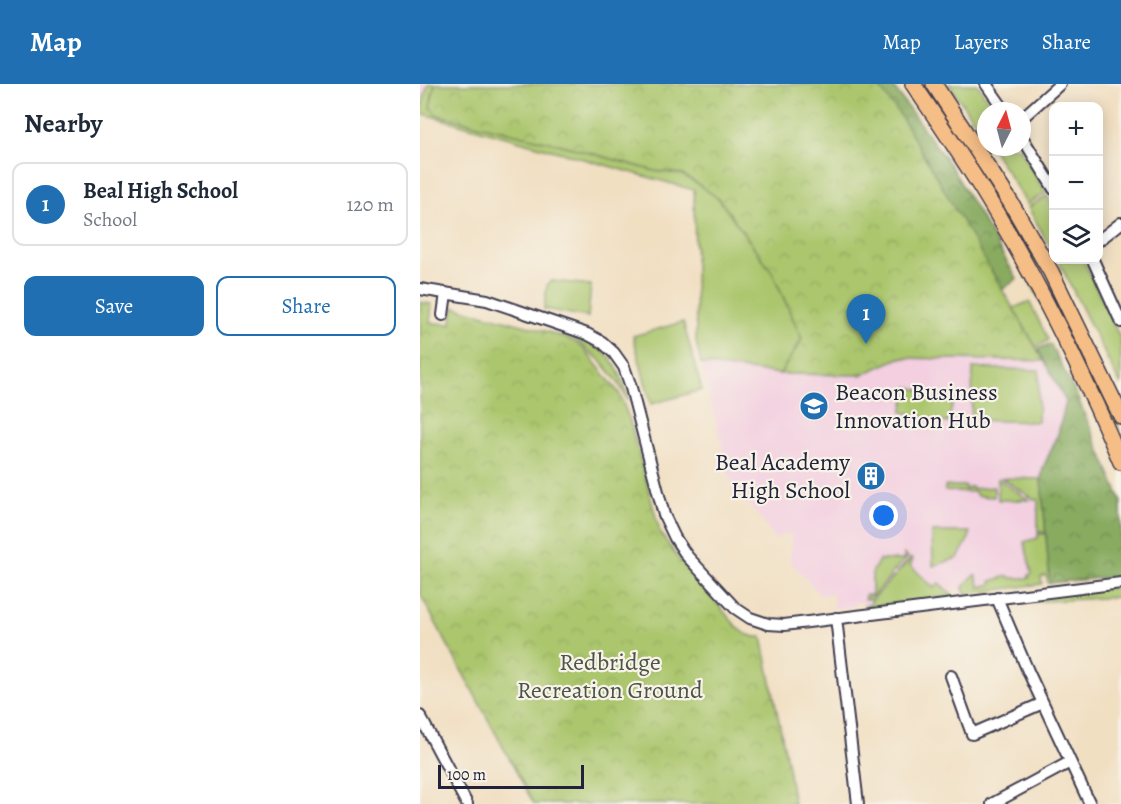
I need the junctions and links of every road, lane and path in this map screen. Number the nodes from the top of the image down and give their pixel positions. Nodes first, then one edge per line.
1 (913, 84) edge
2 (934, 84) edge
3 (986, 84) edge
4 (1060, 84) edge
5 (999, 102) edge
6 (1031, 110) edge
7 (1031, 152) edge
8 (1049, 182) edge
9 (1121, 223) edge
10 (1103, 237) edge
11 (1094, 264) edge
12 (420, 289) edge
13 (446, 293) junction
14 (443, 315) dead end
15 (1121, 322) edge
16 (1121, 416) edge
17 (1121, 462) edge
18 (1121, 583) edge
19 (997, 598) junction
20 (836, 618) junction
21 (951, 676) dead end
22 (1043, 703) junction
23 (420, 716) edge
24 (1070, 762) junction
25 (467, 804) edge
26 (858, 804) edge
27 (992, 804) edge
28 (1090, 804) edge

1 - 17 highway
2 - 16 highway
3 - 5 street
4 - 6 street
7 - 8 street
9 - 10 street
11 - 15 street
12 - 13 street
13 - 14 street
13 - 20 street
18 - 19 street
19 - 20 street
19 - 22 street
20 - 26 street
21 - 22 street
22 - 24 street
23 - 25 street
24 - 27 street
24 - 28 street

